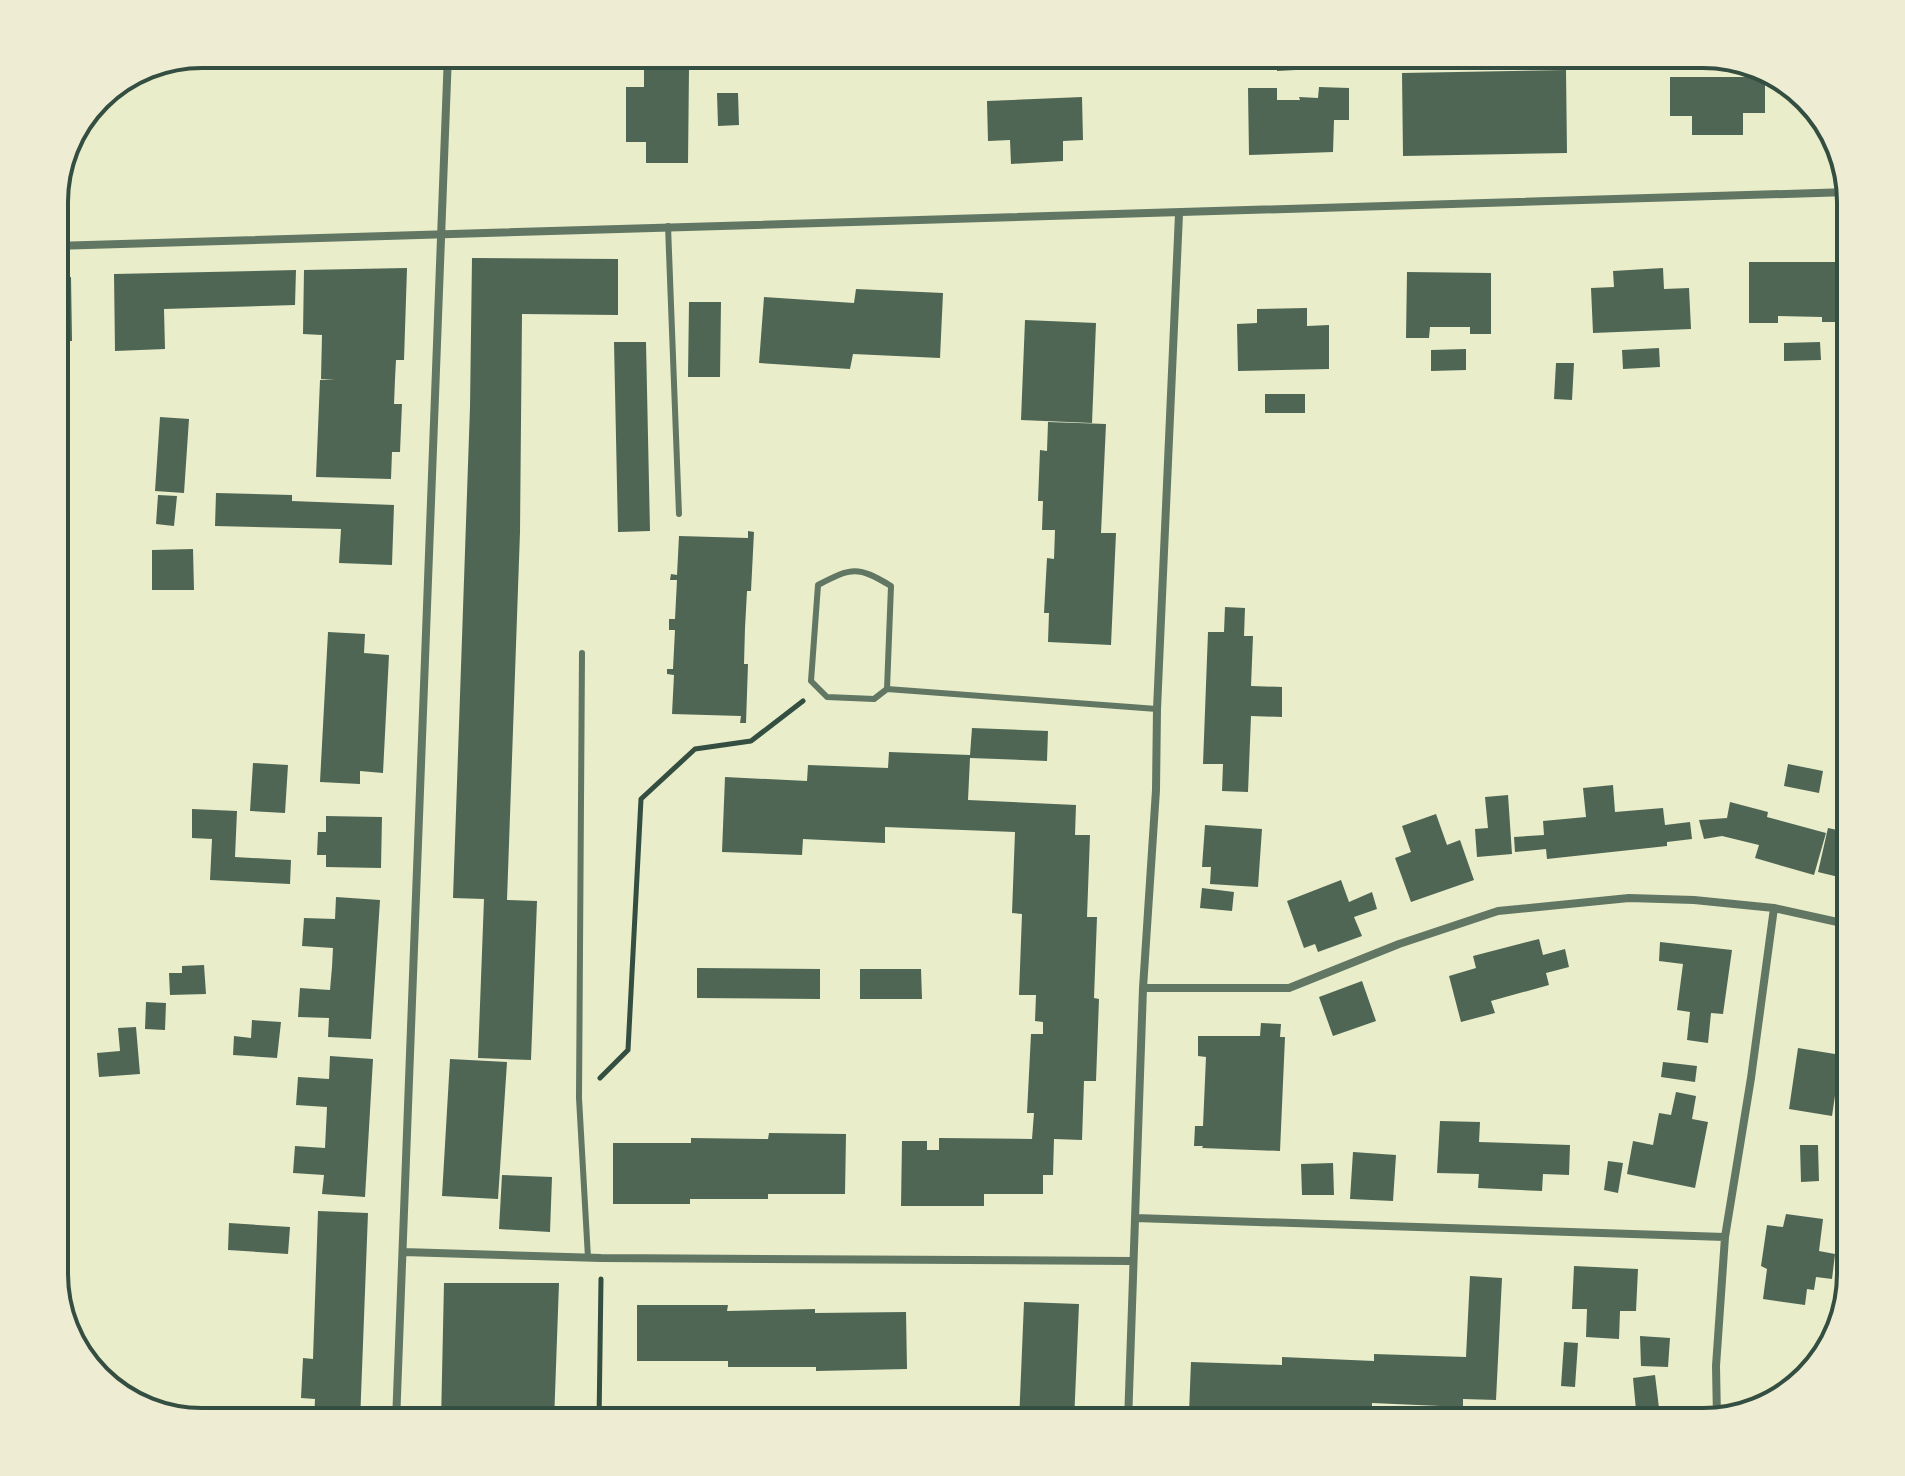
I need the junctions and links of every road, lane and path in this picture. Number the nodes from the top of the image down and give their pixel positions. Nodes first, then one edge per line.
1 (447, 68) edge
2 (1836, 192) edge
3 (1179, 214) junction
4 (668, 226) junction
5 (440, 235) junction
6 (68, 246) edge
7 (679, 514) dead end
8 (582, 653) dead end
9 (819, 689) junction
10 (887, 689) junction
11 (1157, 709) junction
12 (1774, 908) junction
13 (1837, 922) edge
14 (1143, 988) junction
15 (579, 1098) junction
16 (1135, 1218) junction
17 (1725, 1237) junction
18 (403, 1252) junction
19 (588, 1258) junction
20 (601, 1258) junction
21 (1132, 1261) junction
22 (1717, 1407) edge
23 (397, 1408) edge
24 (599, 1408) edge
25 (1128, 1408) edge

1 - 5 street
2 - 3 street
3 - 4 street
3 - 11 street
4 - 5 street
4 - 7 lane
5 - 6 street
5 - 18 street
8 - 15 lane
9 - 10 lane
9 - 10 lane
9 - 15 path
10 - 11 lane
11 - 14 street
12 - 13 street
12 - 14 street
12 - 17 street
14 - 16 street
15 - 19 lane
16 - 17 street
16 - 21 street
17 - 22 street
18 - 19 street
18 - 23 street
19 - 20 street
20 - 21 street
20 - 24 path
21 - 25 street

